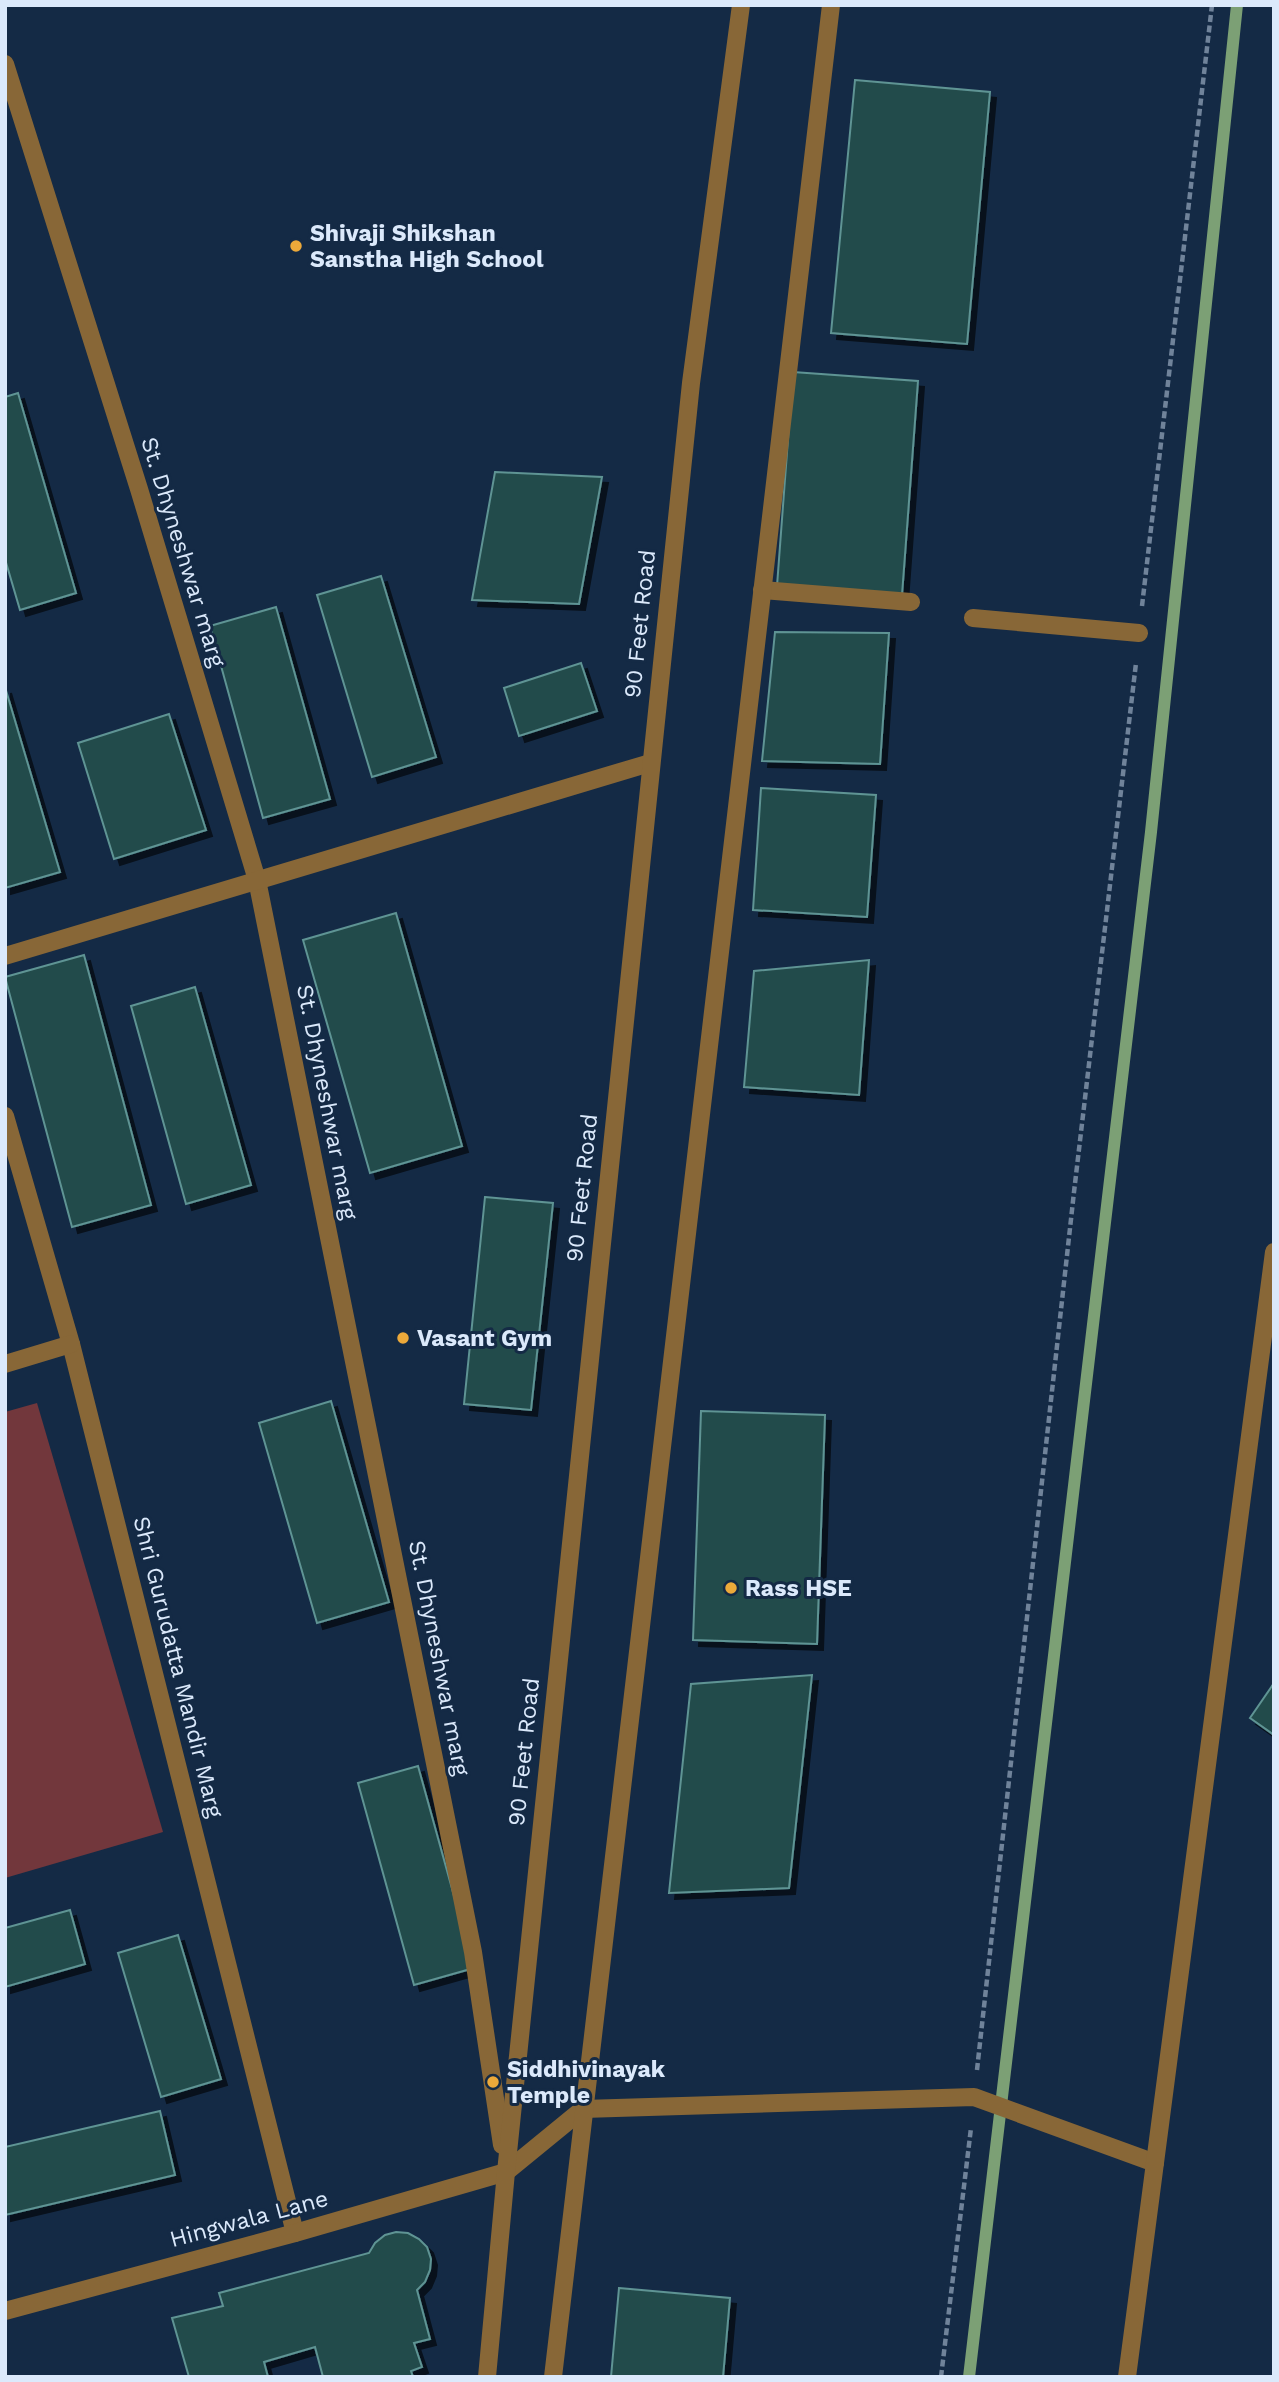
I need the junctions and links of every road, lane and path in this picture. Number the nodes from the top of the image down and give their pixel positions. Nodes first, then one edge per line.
1 (741, 5) edge
2 (831, 5) edge
3 (1212, 5) edge
4 (5, 64) edge
5 (762, 590) junction
6 (911, 602) dead end
7 (973, 618) dead end
8 (1139, 634) junction
9 (650, 763) junction
10 (257, 880) junction
11 (5, 956) edge
12 (5, 1116) edge
13 (1274, 1252) edge
14 (71, 1344) junction
15 (5, 1364) edge
16 (974, 2097) junction
17 (583, 2109) junction
18 (1155, 2162) junction
19 (506, 2172) junction
20 (295, 2233) junction
21 (5, 2311) edge
22 (487, 2377) edge
23 (553, 2377) edge
24 (941, 2377) edge
25 (1127, 2377) edge

1 - 9 street, 90 Feet Road
2 - 5 street
3 - 8 path
4 - 10 street, St. Dhyneshwar marg
5 - 6 street
5 - 17 street
7 - 8 street
8 - 16 path
9 - 10 street
9 - 19 street, 90 Feet Road
10 - 11 street
10 - 19 street, St. Dhyneshwar marg
12 - 14 street, Shri Gurudatta Mandir Marg
13 - 18 street
14 - 15 street
14 - 20 street, Shri Gurudatta Mandir Marg
16 - 17 street
16 - 18 street
16 - 24 path
17 - 19 street
17 - 23 street
18 - 25 street
19 - 20 street, Hingwala Lane
19 - 22 street, 90 Feet Road
20 - 21 street, Hingwala Lane

